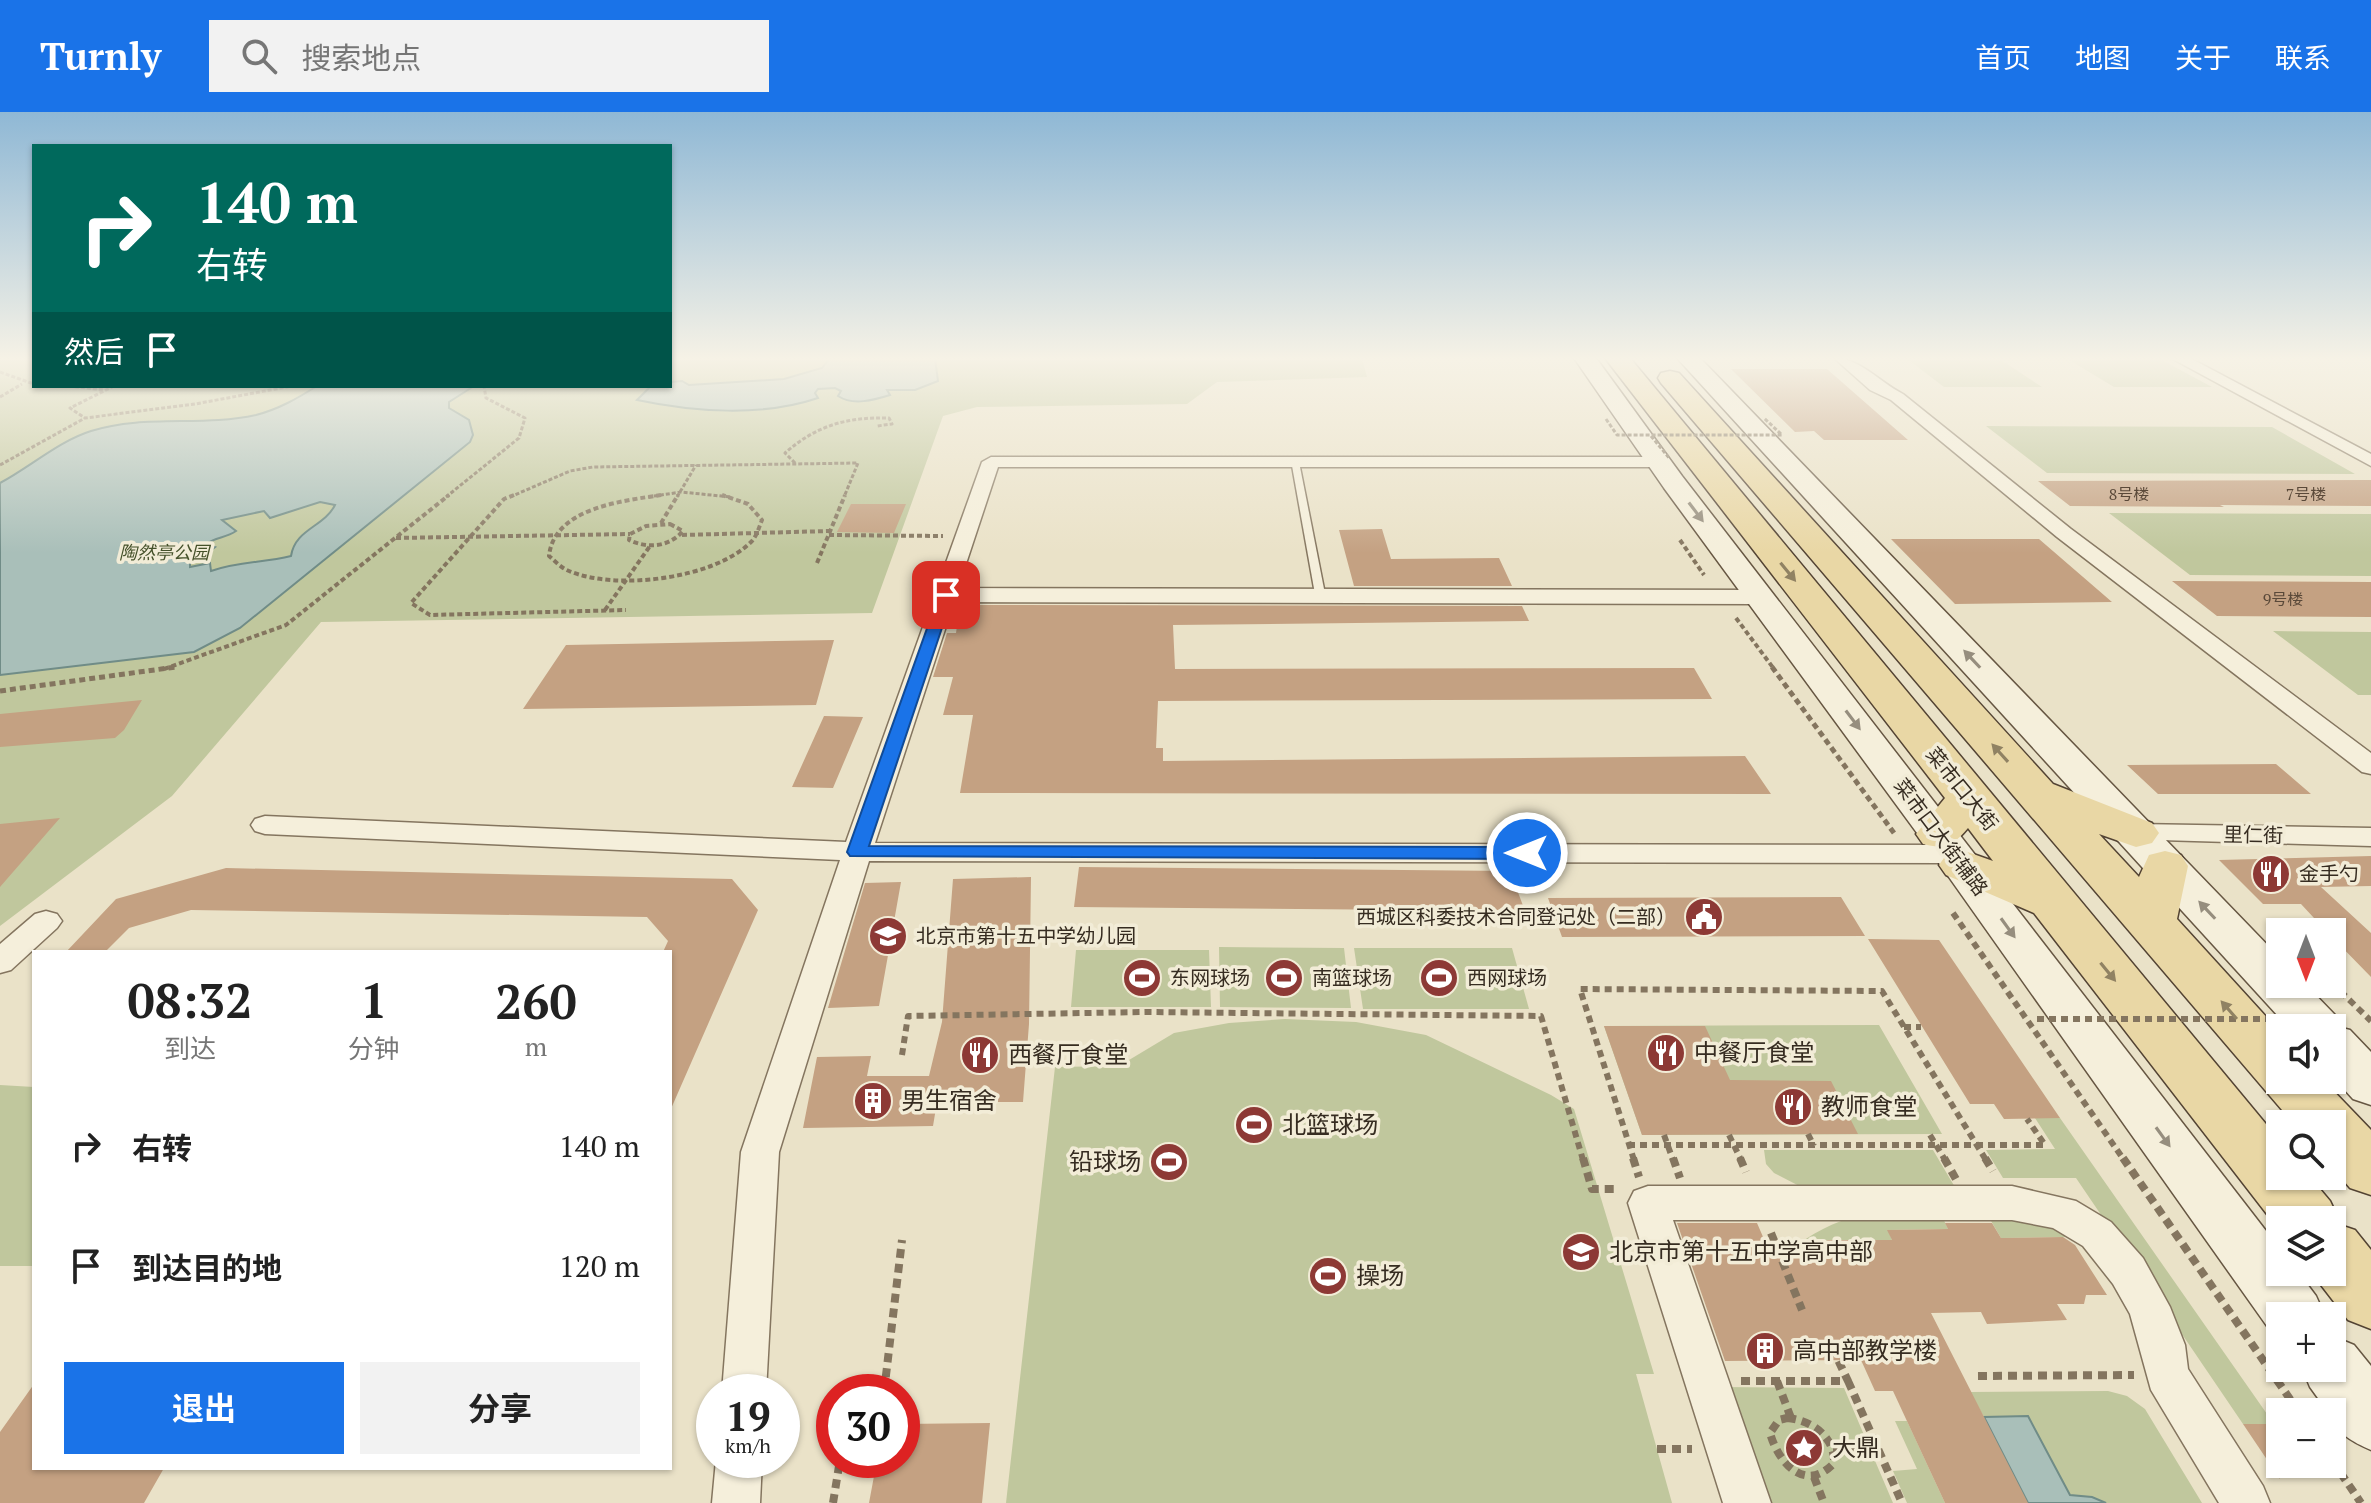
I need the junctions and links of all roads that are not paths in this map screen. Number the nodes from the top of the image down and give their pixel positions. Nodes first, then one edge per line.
1 (1621, 423) edge
2 (1647, 423) edge
3 (1647, 423) edge
4 (1648, 423) edge
5 (1749, 423) edge
6 (1929, 423) edge
7 (2300, 423) edge
8 (2371, 461) edge
9 (1294, 462) junction
10 (1320, 594) junction
11 (946, 595) junction
12 (1761, 597) junction
13 (2371, 766) edge
14 (2032, 789) junction
15 (1969, 798) junction
16 (265, 825) dead end
17 (2371, 837) edge
18 (2151, 850) junction
19 (857, 852) junction
20 (1950, 863) junction
21 (2053, 903) junction
22 (46, 921) dead end
23 (2152, 921) junction
24 (0, 962) edge
25 (2315, 1014) edge
26 (2346, 1051) edge
27 (2266, 1053) edge
28 (2371, 1085) edge
29 (2302, 1094) edge
30 (2316, 1110) edge
31 (2346, 1142) edge
32 (2371, 1170) edge
33 (2297, 1206) edge
34 (2346, 1268) edge
35 (2371, 1299) edge
36 (2284, 1302) edge
37 (745, 1374) edge
38 (2344, 1382) edge
39 (2371, 1418) edge
40 (738, 1478) edge
41 (736, 1503) edge
42 (1747, 1503) edge
43 (2246, 1503) edge

1 - 9 street
2 -> 12 street, 菜市口大街辅路
3 -> 15 main road, 菜市口大街
14 -> 4 main road, 菜市口大街
18 -> 5 street
6 - 13 street
7 - 8 street
9 - 10 lane
9 - 11 street
10 - 11 street
10 - 12 street
11 - 19 street
12 -> 20 street, 菜市口大街辅路
14 - 18 main road
14 - 23 main road, 菜市口大街
15 - 20 main road
15 - 21 main road, 菜市口大街
16 - 19 street
17 - 18 street, 里仁街
18 - 23 main road
25 -> 18 street
19 - 20 street
19 - 37 street
20 - 21 main road
20 -> 36 street, 菜市口大街辅路
21 -> 33 main road, 菜市口大街
22 - 24 street
27 -> 23 main road, 菜市口大街
26 - 28 street
29 - 30 main road
31 - 32 main road
34 - 35 main road
38 - 39 street
40 - 41 street
42 - 43 street

